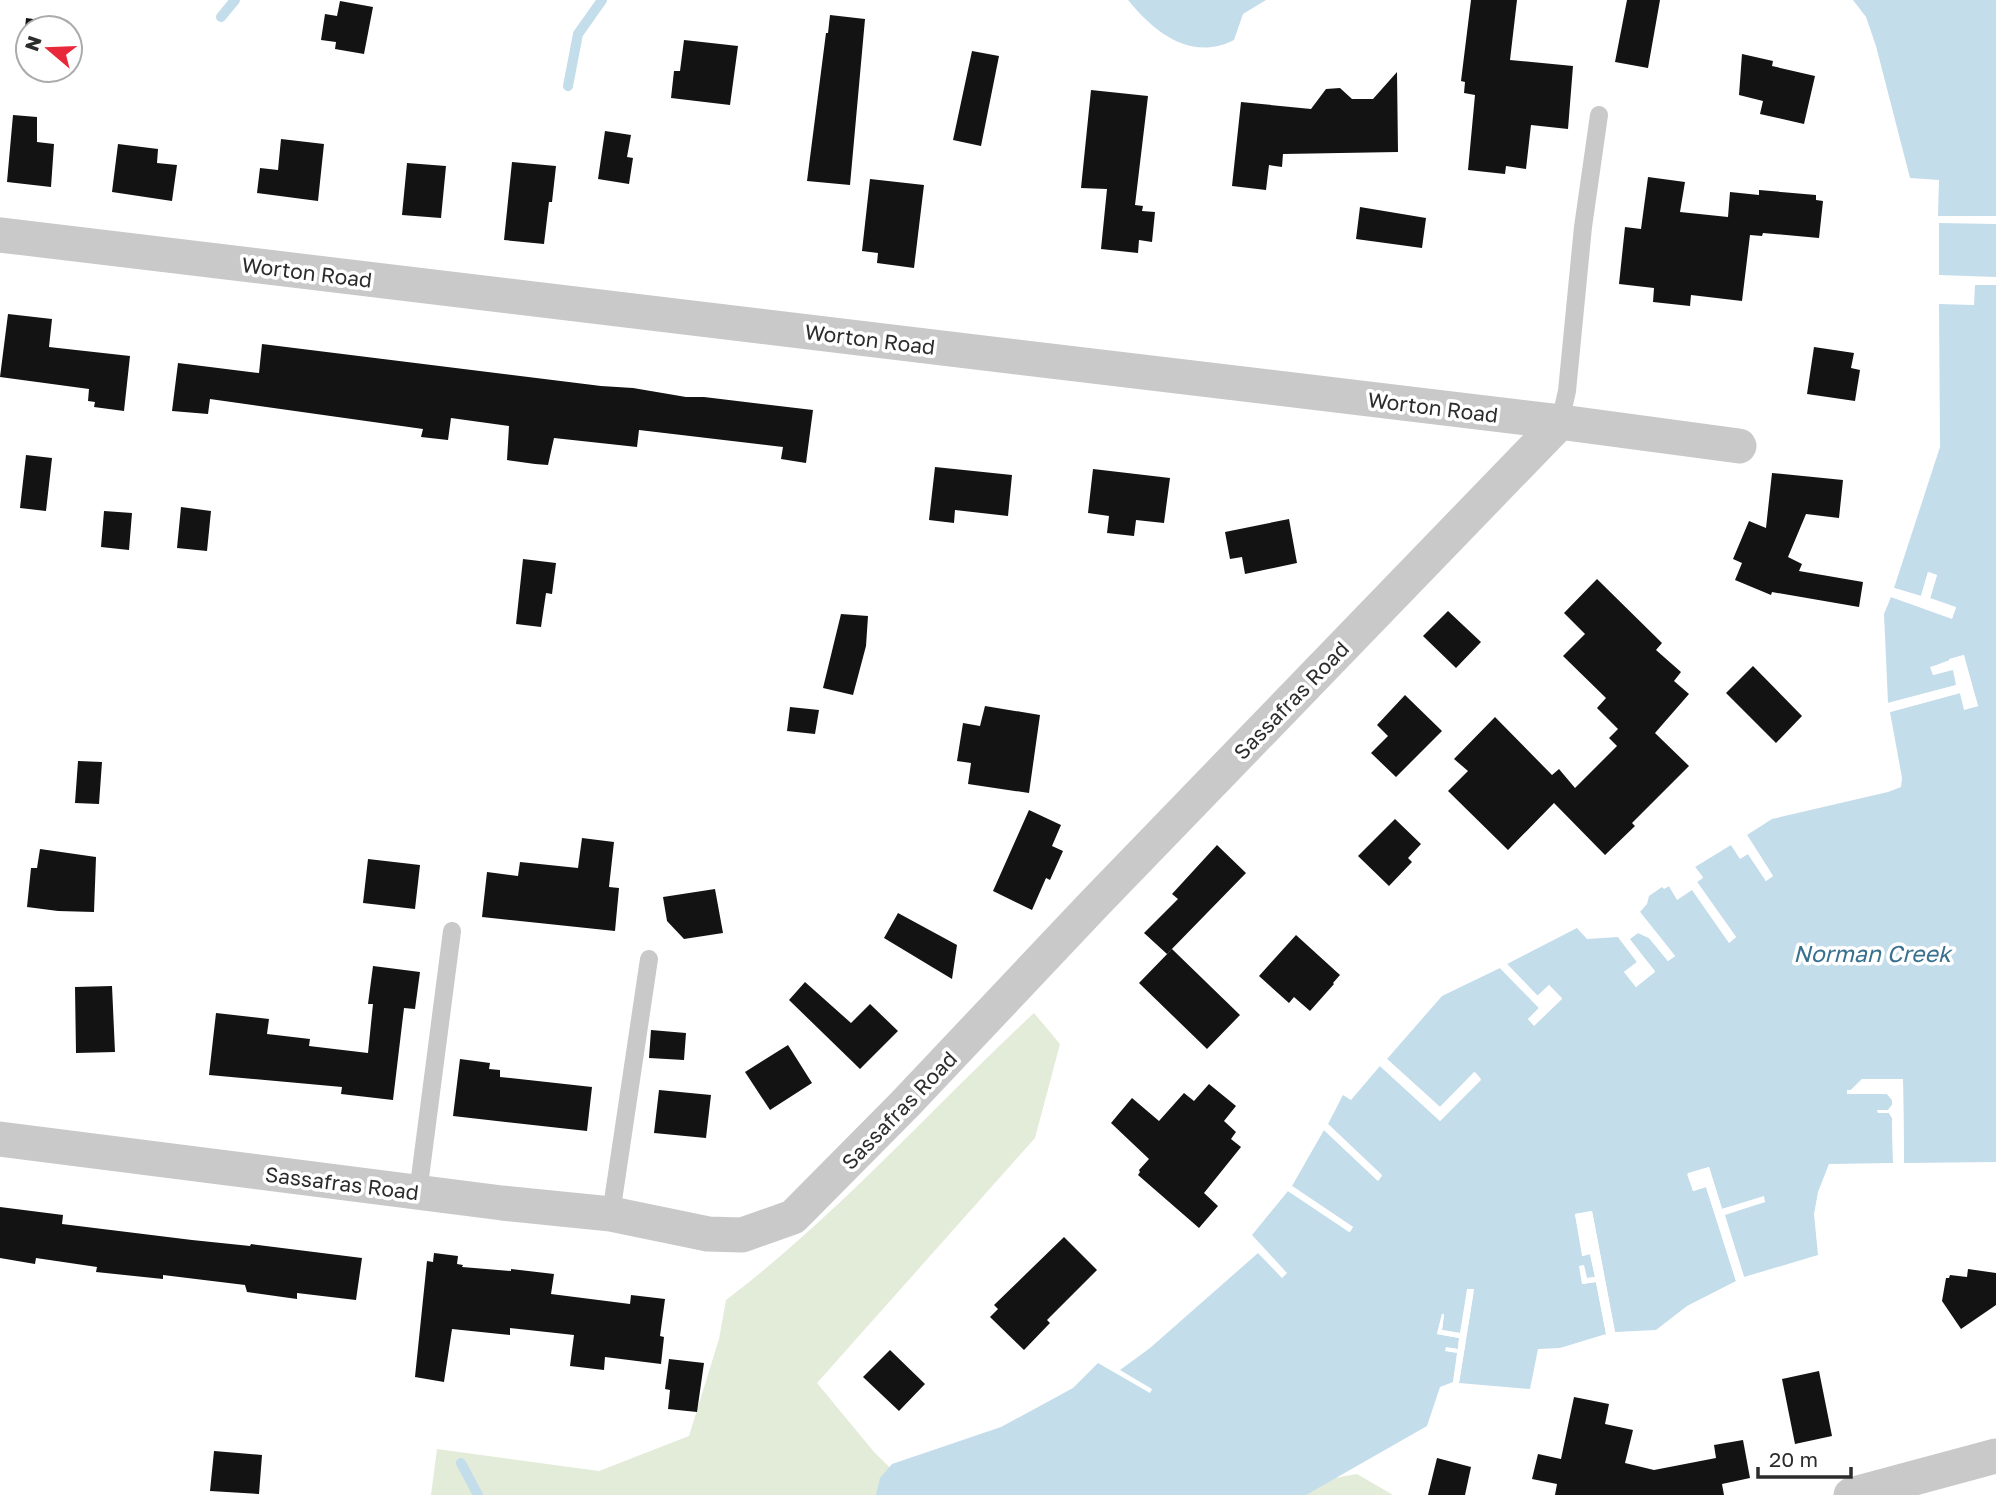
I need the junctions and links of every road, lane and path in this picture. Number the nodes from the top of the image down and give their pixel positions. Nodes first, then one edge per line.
1 (1599, 115) dead end
2 (0, 235) edge
3 (1560, 422) junction
4 (1740, 446) dead end
5 (452, 931) dead end
6 (649, 959) dead end
7 (0, 1139) edge
8 (418, 1193) junction
9 (611, 1213) junction
10 (1996, 1456) edge
11 (1852, 1495) edge

1 - 3 lane
2 - 3 street, Worton Road
3 - 4 street, Worton Road
3 - 9 street, Sassafras Road
5 - 8 lane
6 - 9 lane
7 - 8 street, Sassafras Road
8 - 9 street, Sassafras Road
10 - 11 street

